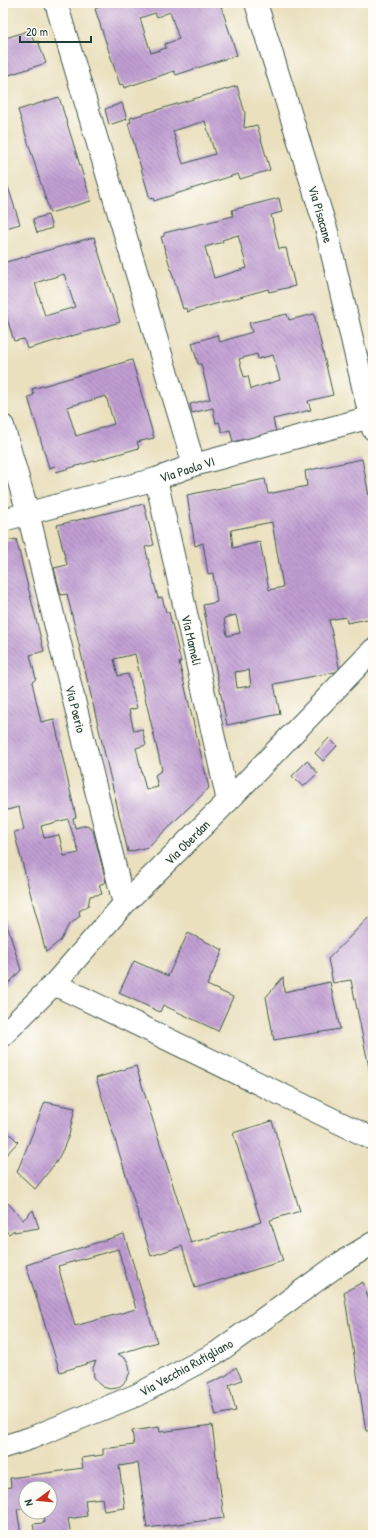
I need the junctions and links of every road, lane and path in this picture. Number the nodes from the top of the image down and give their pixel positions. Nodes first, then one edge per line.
1 (56, 3) edge
2 (256, 3) edge
3 (372, 423) edge
4 (3, 426) edge
5 (194, 465) junction
6 (156, 479) junction
7 (28, 513) junction
8 (3, 520) edge
9 (373, 650) edge
10 (228, 801) junction
11 (124, 904) junction
12 (54, 984) junction
13 (3, 1035) edge
14 (373, 1139) edge
15 (373, 1243) edge
16 (3, 1447) edge

1 - 5 street
2 - 3 street, Via Pisacane
3 - 5 street, Via Paolo VI
4 - 7 street, Via Poerio
5 - 6 street, Via Paolo VI
6 - 7 street, Via Paolo VI
6 - 10 street, Via Mameli
7 - 8 street, Via Paolo VI
7 - 11 street, Via Poerio
9 - 10 street, Via Oberdan
10 - 11 street, Via Oberdan
11 - 12 street, Via Oberdan
12 - 13 street, Via Oberdan
12 - 14 street
15 - 16 street, Via Vecchia Rutigliano

